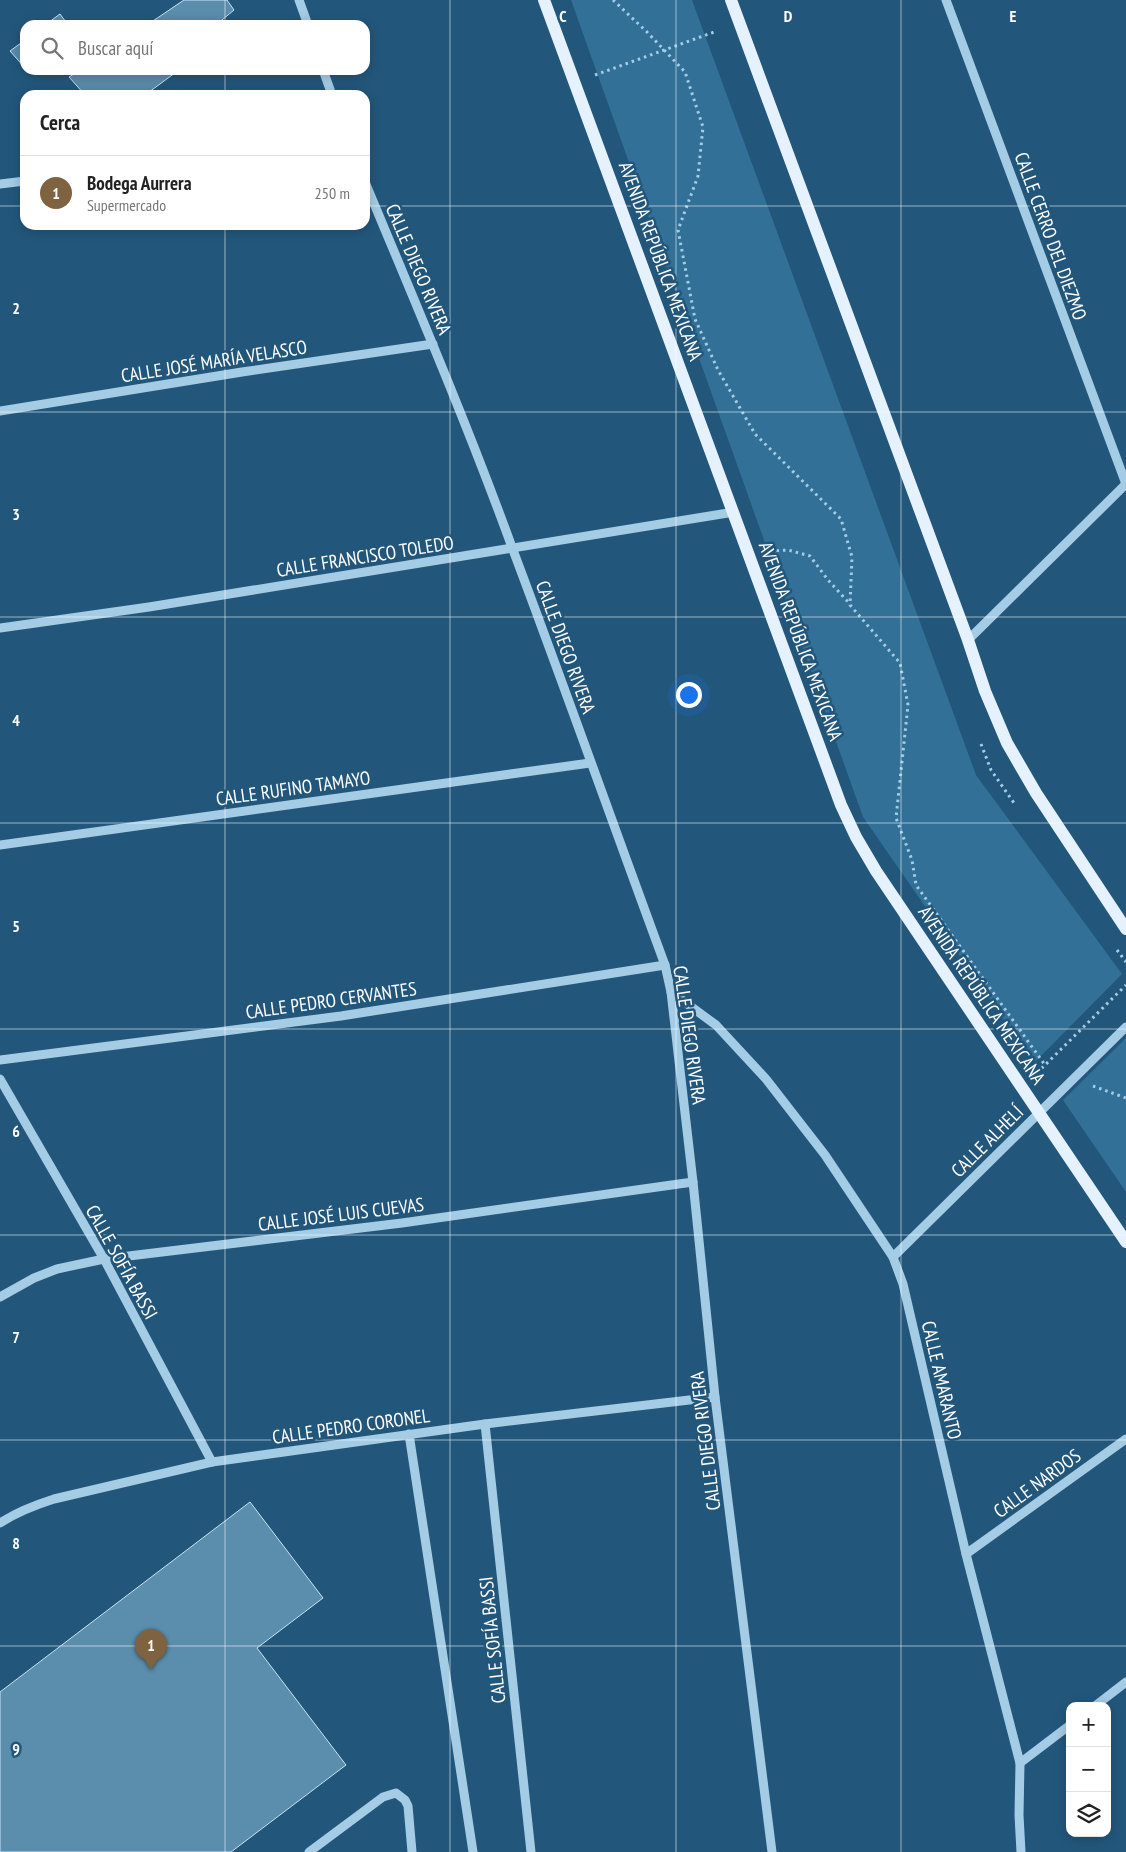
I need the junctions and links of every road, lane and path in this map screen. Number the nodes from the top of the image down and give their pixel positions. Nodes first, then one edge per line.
1 (300, 0) edge
2 (544, 0) edge
3 (613, 0) edge
4 (731, 0) edge
5 (946, 0) edge
6 (306, 20) edge
7 (717, 31) dead end
8 (665, 51) junction
9 (325, 75) edge
10 (588, 77) dead end
11 (330, 90) edge
12 (20, 182) edge
13 (0, 184) edge
14 (370, 194) edge
15 (434, 344) junction
16 (0, 411) edge
17 (1126, 484) edge
18 (734, 512) junction
19 (513, 548) junction
20 (764, 551) dead end
21 (850, 605) junction
22 (0, 628) edge
23 (968, 640) junction
24 (590, 762) junction
25 (0, 845) edge
26 (1126, 929) edge
27 (665, 965) junction
28 (1126, 986) edge
29 (671, 992) junction
30 (1126, 1027) edge
31 (0, 1060) edge
32 (1045, 1065) junction
33 (1031, 1078) dead end
34 (0, 1079) edge
35 (1089, 1082) dead end
36 (1126, 1098) edge
37 (1038, 1113) junction
38 (693, 1182) junction
39 (1126, 1242) edge
40 (893, 1256) junction
41 (104, 1259) junction
42 (0, 1297) edge
43 (715, 1397) junction
44 (485, 1424) junction
45 (409, 1434) junction
46 (1126, 1439) edge
47 (212, 1462) junction
48 (0, 1523) edge
49 (966, 1554) junction
50 (1126, 1682) edge
51 (1100, 1702) edge
52 (1066, 1728) edge
53 (1020, 1763) junction
54 (309, 1852) edge
55 (412, 1852) edge
56 (473, 1852) edge
57 (531, 1852) edge
58 (772, 1852) edge
59 (1020, 1852) edge

1 - 6 street
2 - 18 main road, AVENIDA REPÚBLICA MEXICANA
3 - 8 path
4 - 23 main road
5 - 17 street, CALLE CERRO DEL DIEZMO
7 - 8 path
8 - 10 path
8 - 21 path
9 - 11 street
12 - 13 street
14 - 15 street, CALLE DIEGO RIVERA
15 - 16 street, CALLE JOSÉ MARÍA VELASCO
15 - 19 street, CALLE DIEGO RIVERA
17 - 23 street
18 - 19 street, CALLE FRANCISCO TOLEDO
18 - 37 main road, AVENIDA REPÚBLICA MEXICANA
19 - 22 street, CALLE FRANCISCO TOLEDO
19 - 24 street, CALLE DIEGO RIVERA
20 - 21 path
21 - 32 path
23 - 26 main road
24 - 25 street, CALLE RUFINO TAMAYO
24 - 27 street, CALLE DIEGO RIVERA
27 - 29 street, CALLE DIEGO RIVERA
27 - 31 street, CALLE PEDRO CERVANTES
28 - 32 path
29 - 38 street, CALLE DIEGO RIVERA
29 - 40 street, CALLE AMARANTO
30 - 37 street, CALLE ALHELÍ
32 - 33 path
34 - 41 street, CALLE SOFÍA BASSI
35 - 36 path
37 - 39 main road, AVENIDA REPÚBLICA MEXICANA
37 - 40 street, CALLE ALHELÍ
38 - 41 street, CALLE JOSÉ LUIS CUEVAS
38 - 43 street, CALLE DIEGO RIVERA
40 - 49 street, CALLE AMARANTO
41 - 42 street, CALLE JOSÉ LUIS CUEVAS
41 - 47 street, CALLE SOFÍA BASSI
43 - 44 street, CALLE PEDRO CORONEL
43 - 58 street, CALLE DIEGO RIVERA
44 - 45 street, CALLE PEDRO CORONEL
44 - 57 street, CALLE SOFÍA BASSI
45 - 47 street, CALLE PEDRO CORONEL
45 - 56 street
46 - 49 street, CALLE NARDOS
47 - 48 street, CALLE PEDRO CORONEL
49 - 53 street, CALLE AMARANTO
50 - 51 street
52 - 53 street
53 - 59 street, CALLE AMARANTO
54 - 55 street

